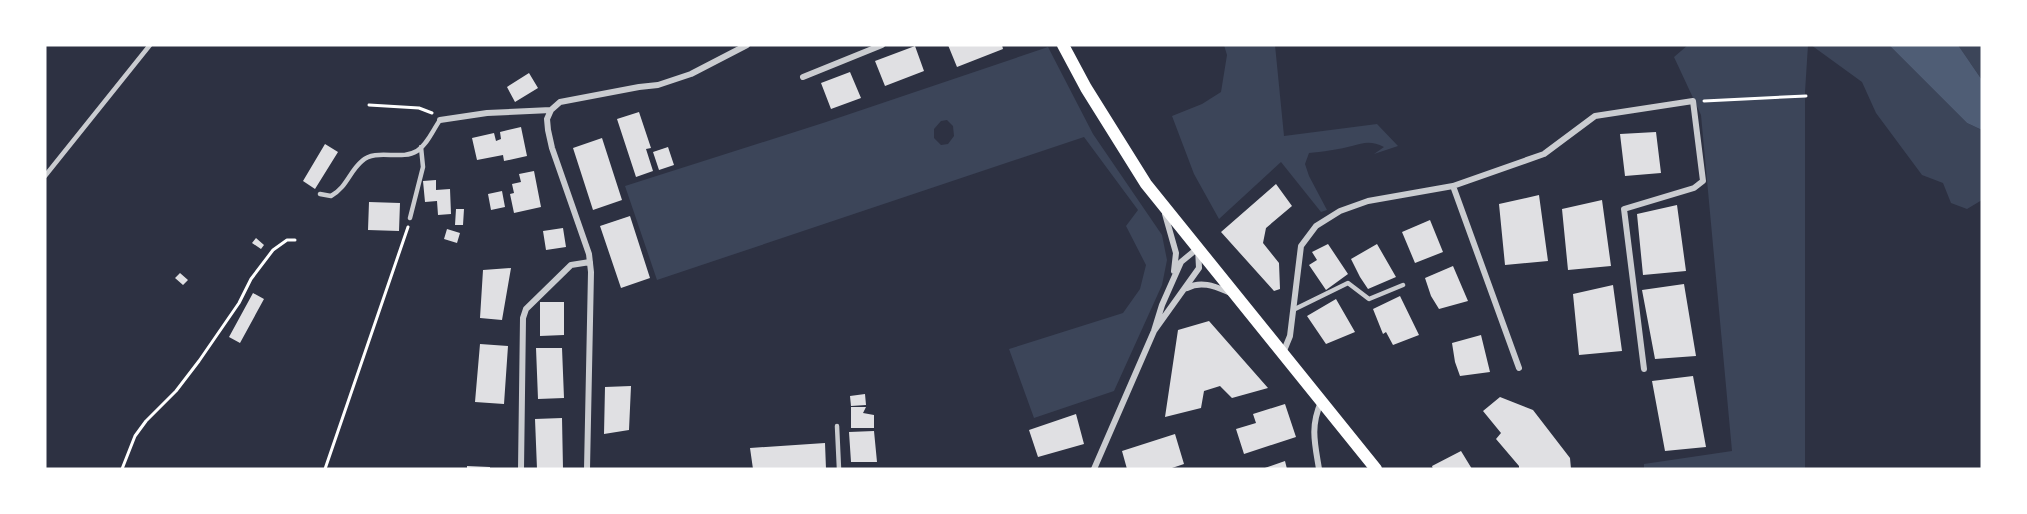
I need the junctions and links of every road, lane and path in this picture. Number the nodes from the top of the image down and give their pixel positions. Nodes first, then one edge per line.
1 (150, 45) edge
2 (747, 45) edge
3 (882, 45) edge
4 (1063, 45) edge
5 (803, 77) dead end
6 (1806, 96) dead end
7 (1693, 101) junction
8 (369, 105) dead end
9 (551, 110) junction
10 (440, 120) junction
11 (422, 147) junction
12 (45, 176) edge
13 (1453, 186) junction
14 (321, 194) dead end
15 (1162, 203) junction
16 (410, 218) joint
17 (295, 240) dead end
18 (1198, 248) junction
19 (590, 262) junction
20 (1173, 281) junction
21 (1403, 285) dead end
22 (1183, 290) junction
23 (1235, 295) junction
24 (1295, 309) junction
25 (1154, 331) junction
26 (1283, 354) junction
27 (1519, 368) dead end
28 (1644, 369) dead end
29 (1321, 402) junction
30 (837, 426) dead end
31 (122, 469) edge
32 (326, 469) edge
33 (521, 469) edge
34 (587, 469) edge
35 (839, 469) edge
36 (1094, 469) edge
37 (1319, 469) edge
38 (1376, 469) edge

1 - 12 lane
2 - 9 street
3 - 5 street
4 - 15 main road
6 - 7 path
7 - 13 street
7 - 28 street
8 - 10 path
9 - 10 street
9 - 19 street
10 - 11 lane
11 - 14 lane
11 - 16 lane
13 - 24 street
13 - 27 street
15 - 18 main road
15 - 20 street
16 - 32 path
17 - 31 path
18 - 20 street
18 - 22 street
18 - 23 main road
19 - 33 street
19 - 34 street
20 - 25 street
21 - 24 lane
22 - 23 street
22 - 25 street
23 - 26 main road
24 - 26 street
25 - 36 street
26 - 29 main road
29 - 37 street
29 - 38 main road
30 - 35 lane

